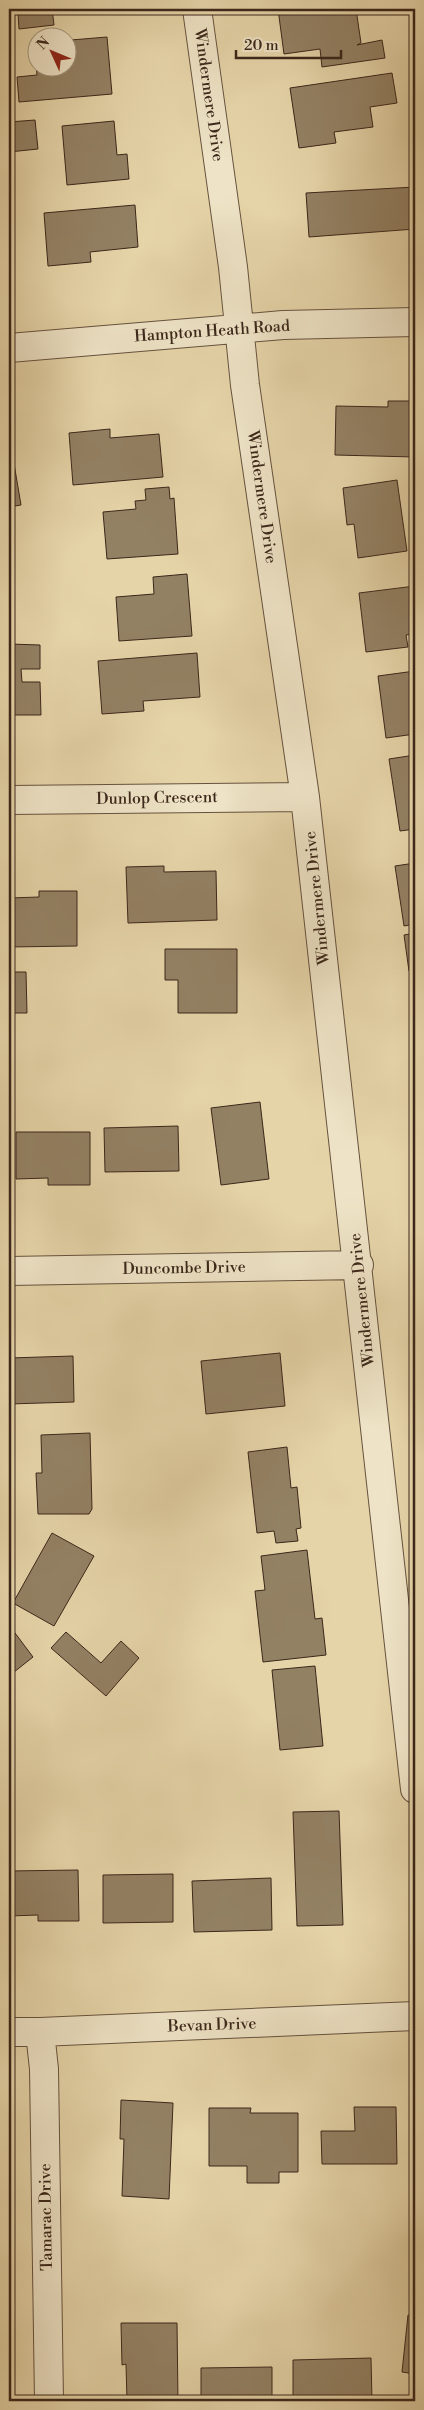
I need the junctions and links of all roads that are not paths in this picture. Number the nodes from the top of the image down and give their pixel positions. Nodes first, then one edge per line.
1 (197, 9) edge
2 (415, 322) edge
3 (240, 328) junction
4 (9, 348) edge
5 (305, 797) junction
6 (9, 800) edge
7 (358, 1265) junction
8 (9, 1271) edge
9 (415, 1790) edge
10 (415, 2016) edge
11 (9, 2032) edge
12 (40, 2032) junction
13 (49, 2401) edge

1 - 3 street, Windermere Drive
2 - 3 street, Hampton Heath Road
3 - 4 street, Hampton Heath Road
3 - 5 street, Windermere Drive
5 - 6 street, Dunlop Crescent
5 - 7 street, Windermere Drive
7 - 8 street, Duncombe Drive
7 - 9 street, Windermere Drive
10 - 12 street, Bevan Drive
11 - 12 street, Bevan Drive
12 - 13 street, Tamarac Drive

